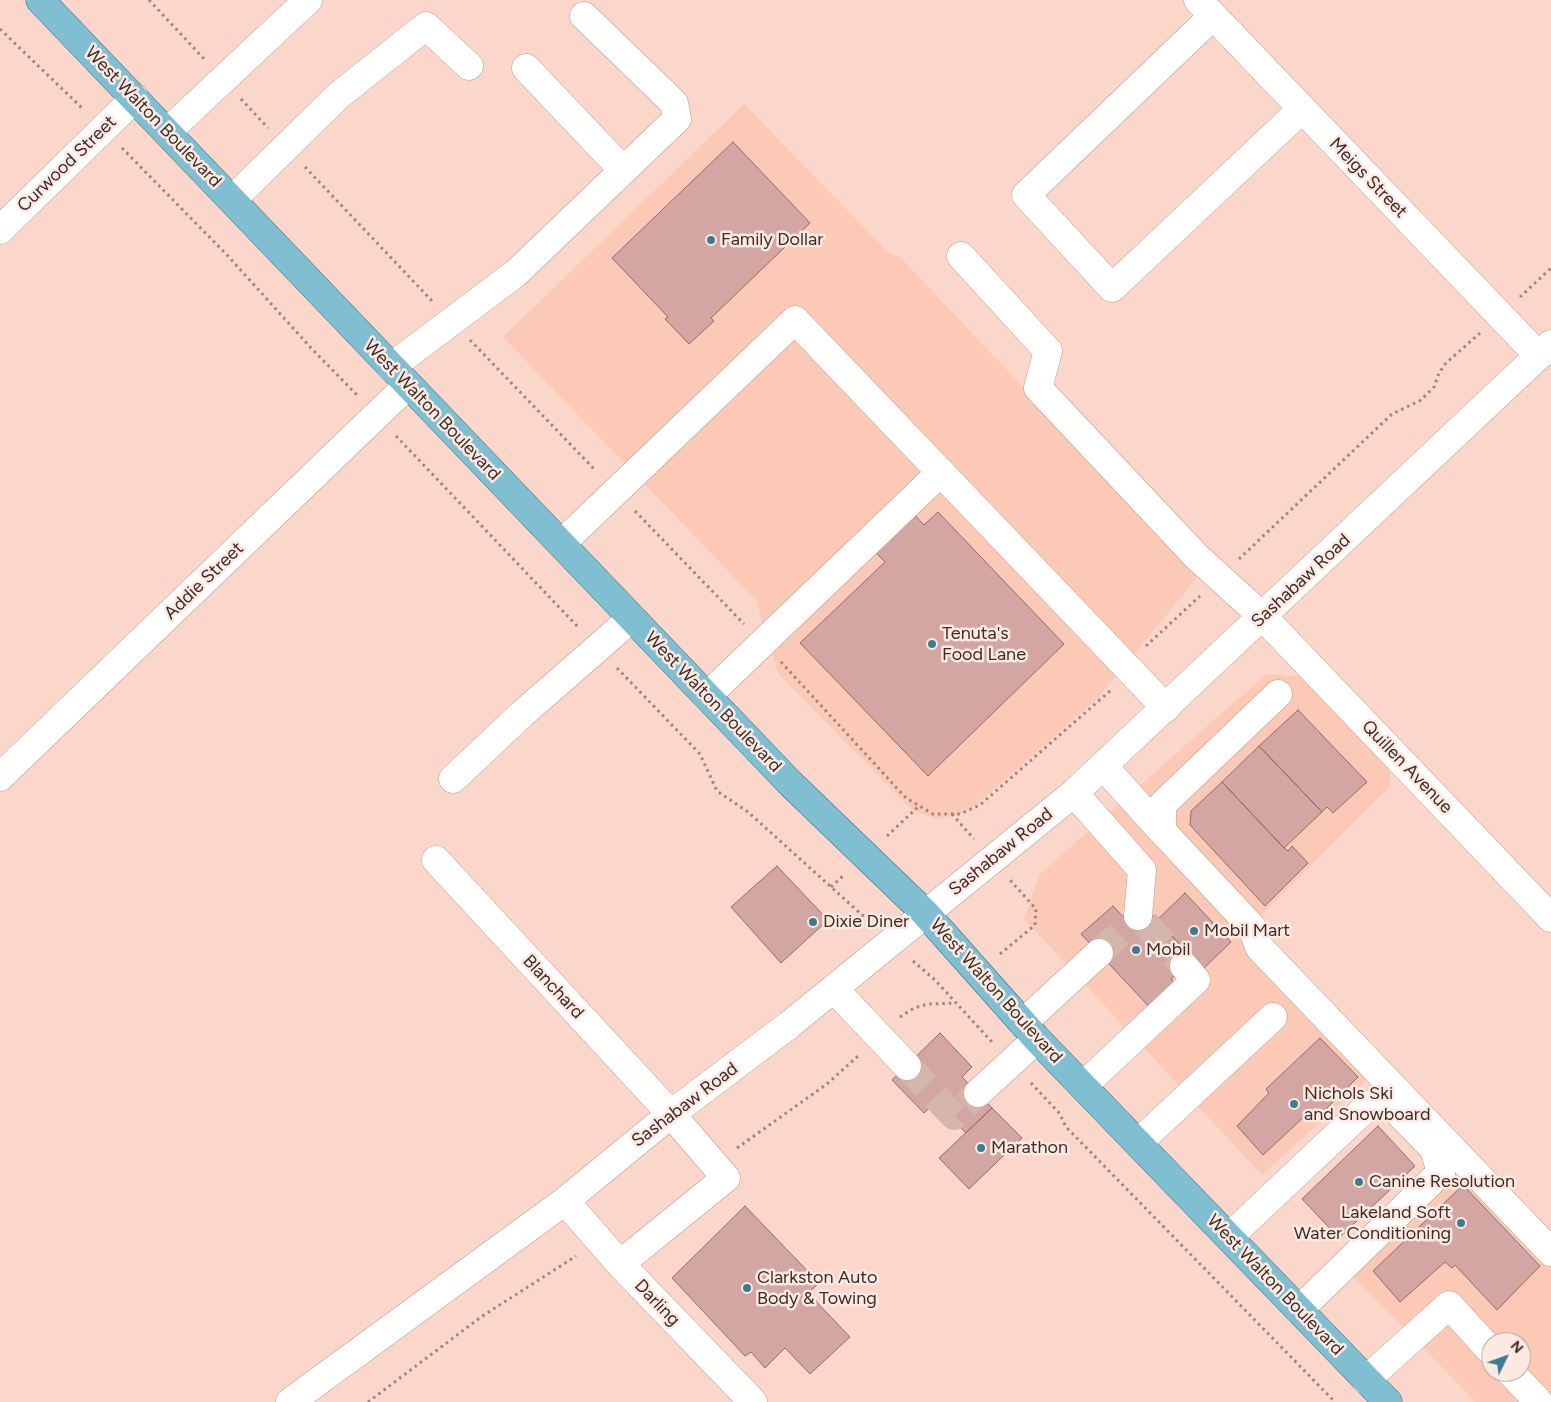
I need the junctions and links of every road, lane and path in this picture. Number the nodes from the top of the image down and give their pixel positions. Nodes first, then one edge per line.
1 (40, 0) edge
2 (308, 0) edge
3 (1206, 8) edge
4 (584, 16) dead end
5 (0, 29) edge
6 (469, 66) dead end
7 (526, 68) dead end
8 (135, 98) junction
9 (1302, 109) junction
10 (103, 129) junction
11 (167, 132) junction
12 (623, 170) junction
13 (232, 200) junction
14 (0, 230) edge
15 (961, 256) dead end
16 (1551, 268) edge
17 (1500, 315) junction
18 (1545, 350) edge
19 (400, 376) junction
20 (376, 416) junction
21 (941, 472) junction
22 (561, 544) junction
23 (1219, 577) junction
24 (1262, 617) junction
25 (632, 618) junction
26 (598, 648) junction
27 (784, 665) dead end
28 (1128, 667) junction
29 (1278, 694) dead end
30 (708, 696) junction
31 (1166, 708) junction
32 (1103, 766) junction
33 (0, 777) edge
34 (453, 779) dead end
35 (1074, 793) junction
36 (952, 814) junction
37 (1162, 831) junction
38 (992, 859) junction
39 (436, 860) dead end
40 (856, 910) dead end
41 (925, 913) junction
42 (1551, 918) edge
43 (1138, 921) tunnel mouth
44 (1099, 953) tunnel mouth
45 (1184, 966) tunnel mouth
46 (978, 972) junction
47 (935, 980) dead end
48 (834, 989) junction
49 (950, 996) junction
50 (1273, 1017) dead end
51 (1030, 1031) junction
52 (1012, 1062) junction
53 (906, 1066) tunnel mouth
54 (1083, 1086) junction
55 (978, 1093) tunnel mouth
56 (671, 1114) junction
57 (1138, 1143) junction
58 (565, 1201) junction
59 (1229, 1237) junction
60 (1551, 1252) edge
61 (620, 1264) junction
62 (1299, 1310) junction
63 (1481, 1340) edge
64 (1366, 1380) junction
65 (1519, 1382) edge
66 (1551, 1389) edge
67 (290, 1402) edge
68 (753, 1402) edge
69 (1335, 1402) edge
70 (1388, 1402) edge
71 (1537, 1402) edge

1 - 8 main road, West Walton Boulevard
2 - 11 street
3 - 9 street, Meigs Street
3 - 9 street
4 - 12 street, Addie Street
5 - 10 path
6 - 13 street
7 - 12 street
8 - 10 street, Curwood Street
8 - 11 main road, West Walton Boulevard
9 - 17 street, Meigs Street
10 - 14 street, Curwood Street
10 - 20 path
11 - 13 main road, West Walton Boulevard
12 - 19 street, Addie Street
13 - 19 main road, West Walton Boulevard
15 - 23 street, Quillen Avenue
16 - 17 path
17 - 18 street, Meigs Street
17 - 23 path
18 - 24 street, Sashabaw Road
19 - 20 street, Addie Street
19 - 22 main road, West Walton Boulevard
20 - 26 path
20 - 33 street, Addie Street
21 - 22 street
21 - 28 street
21 - 30 street
22 - 25 main road, West Walton Boulevard
23 - 24 street, Quillen Avenue
23 - 28 path
24 - 31 street, Sashabaw Road
24 - 42 street, Quillen Avenue
25 - 26 street
25 - 30 main road, West Walton Boulevard
26 - 34 street
26 - 40 path
27 - 36 path
28 - 31 street
28 - 36 path
29 - 37 street
30 - 41 main road, West Walton Boulevard
31 - 32 street, Sashabaw Road
32 - 35 street, Sashabaw Road
32 - 37 street
35 - 38 street, Sashabaw Road
35 - 43 street
36 - 38 path
37 - 60 street
38 - 41 street, Sashabaw Road
38 - 46 path
39 - 56 street, Blanchard
41 - 46 main road, West Walton Boulevard
41 - 48 street, Sashabaw Road
44 - 51 street
45 - 54 street
46 - 49 path
46 - 51 main road, West Walton Boulevard
47 - 49 path
48 - 53 street
48 - 56 street, Sashabaw Road
49 - 52 path
50 - 57 street
51 - 52 street
51 - 54 main road, West Walton Boulevard
52 - 55 street
52 - 69 path
54 - 57 main road, West Walton Boulevard
56 - 58 street, Sashabaw Road
56 - 61 street, Blanchard
57 - 59 main road, West Walton Boulevard
58 - 61 street, Darling
58 - 67 street, Sashabaw Road
59 - 62 main road, West Walton Boulevard
59 - 62 street
61 - 68 street, Darling
62 - 64 main road, West Walton Boulevard
63 - 64 street
64 - 70 main road, West Walton Boulevard
65 - 71 street
66 - 71 street

